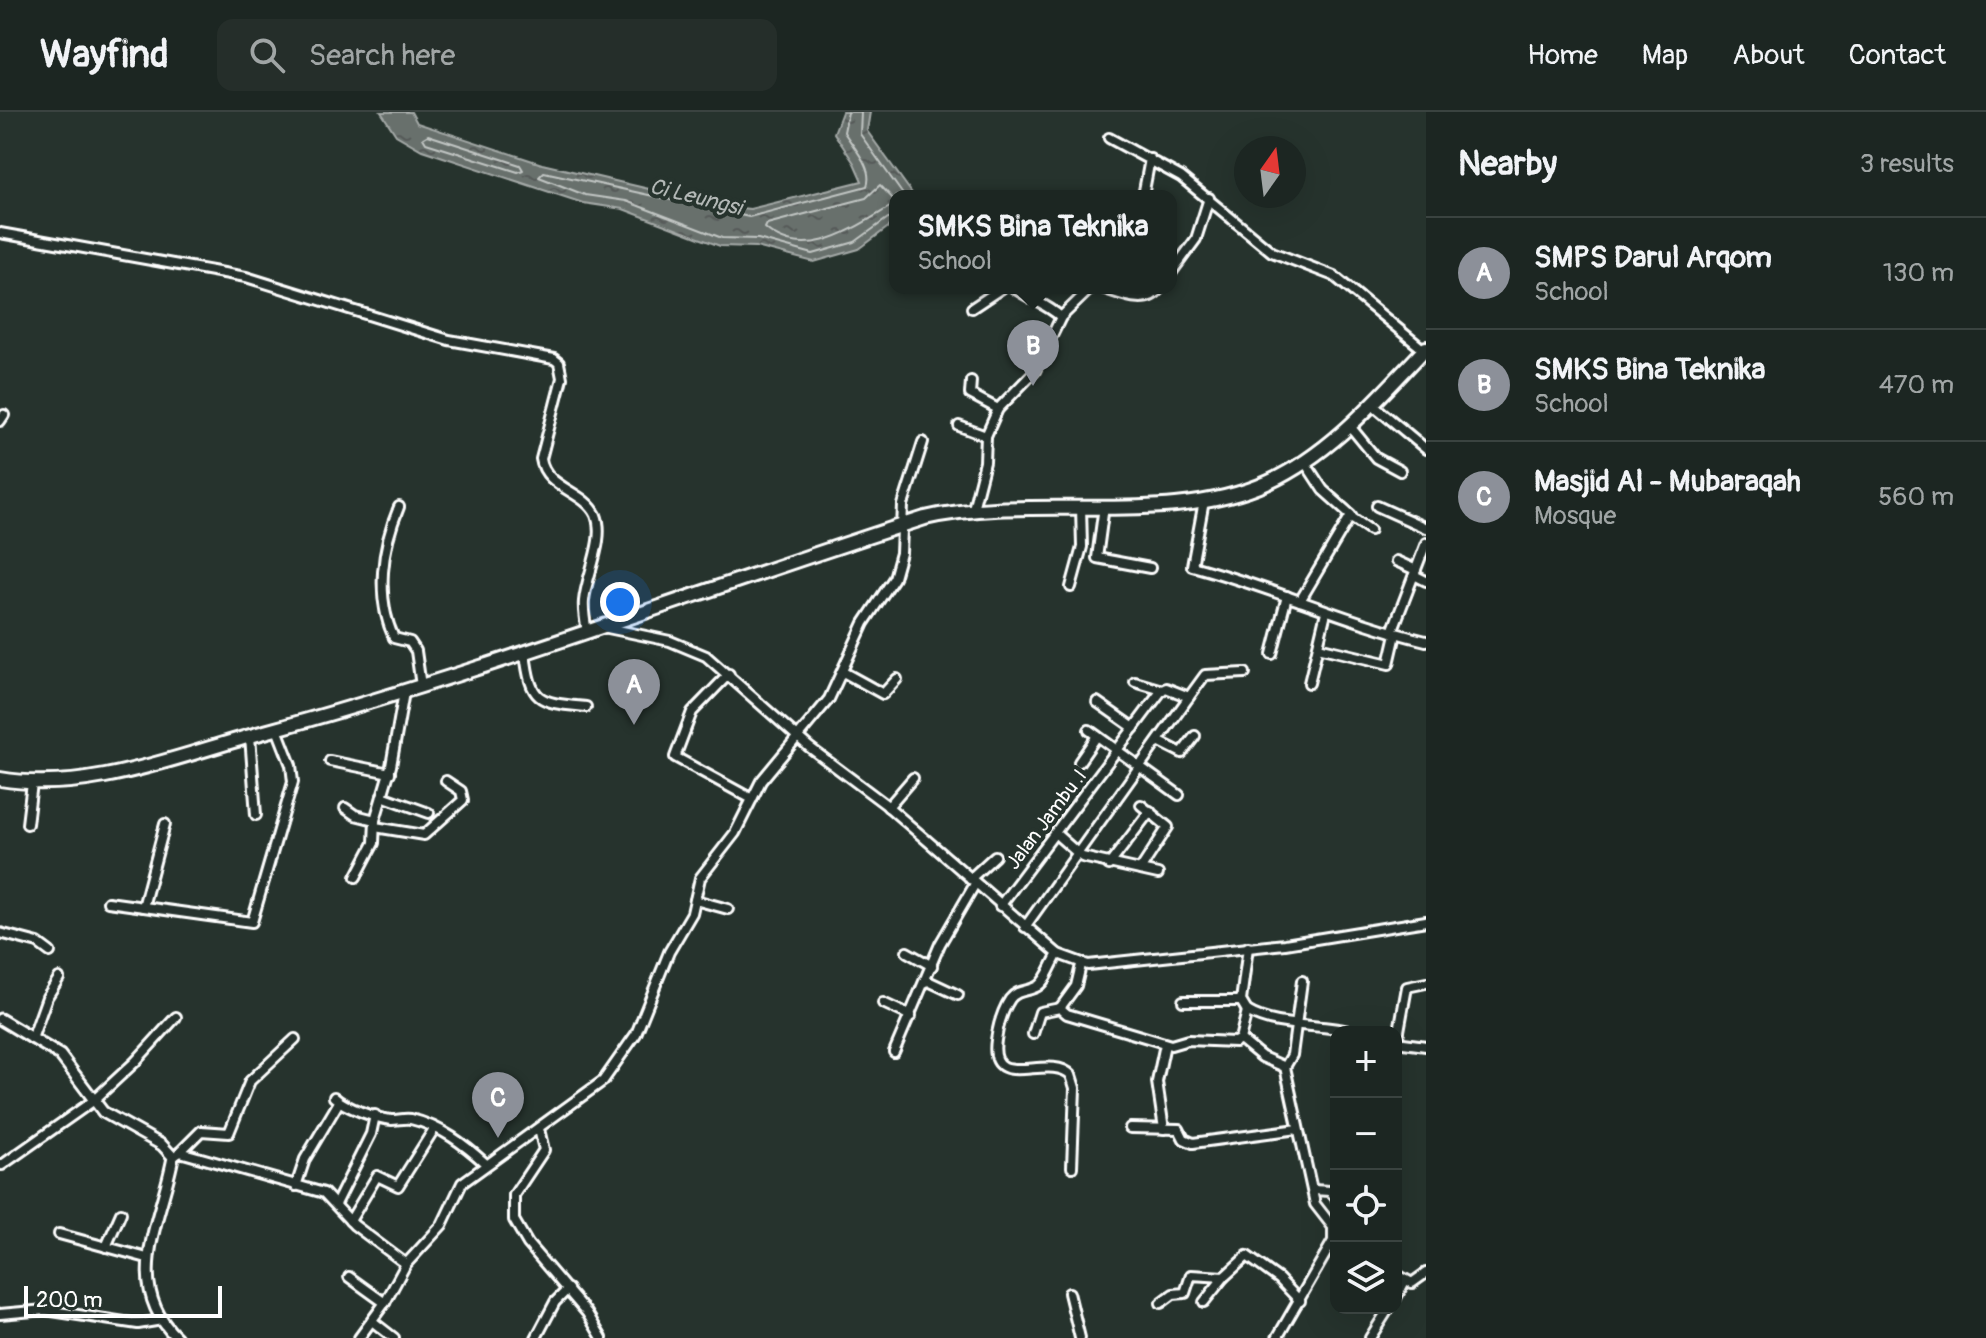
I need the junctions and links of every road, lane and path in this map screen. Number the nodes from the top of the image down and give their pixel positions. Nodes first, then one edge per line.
1 (1109, 138) dead end
2 (1150, 159) junction
3 (1144, 190) edge
4 (1209, 198) junction
5 (0, 233) edge
6 (1177, 265) edge
7 (993, 294) edge
8 (1022, 294) edge
9 (1085, 294) edge
10 (1135, 294) edge
11 (1155, 294) edge
12 (972, 308) dead end
13 (1061, 317) junction
14 (1425, 349) edge
15 (971, 381) dead end
16 (1372, 404) junction
17 (998, 409) junction
18 (1349, 425) junction
19 (959, 426) dead end
20 (986, 436) junction
21 (923, 442) dead end
22 (1426, 449) edge
23 (1304, 461) junction
24 (1400, 471) dead end
25 (1204, 501) junction
26 (1104, 505) junction
27 (1081, 506) junction
28 (1377, 506) dead end
29 (399, 507) dead end
30 (973, 509) junction
31 (1351, 517) junction
32 (902, 526) junction
33 (1426, 528) edge
34 (1370, 530) dead end
35 (1426, 544) edge
36 (1396, 561) dead end
37 (1150, 568) dead end
38 (1415, 572) junction
39 (1426, 581) edge
40 (1071, 587) dead end
41 (1287, 596) junction
42 (1300, 601) junction
43 (1326, 612) junction
44 (603, 627) junction
45 (587, 632) junction
46 (1394, 633) junction
47 (1426, 641) edge
48 (1318, 647) junction
49 (525, 653) junction
50 (1272, 654) dead end
51 (843, 672) junction
52 (1245, 673) dead end
53 (729, 674) junction
54 (897, 679) dead end
55 (1135, 682) dead end
56 (1309, 683) dead end
57 (421, 686) junction
58 (1162, 690) junction
59 (404, 692) junction
60 (1189, 697) junction
61 (1097, 702) dead end
62 (586, 707) dead end
63 (1134, 728) junction
64 (277, 729) junction
65 (1089, 730) dead end
66 (250, 736) junction
67 (1097, 736) junction
68 (1195, 736) dead end
69 (800, 738) junction
70 (1160, 742) junction
71 (1117, 750) junction
72 (330, 761) dead end
73 (1079, 762) dead end
74 (1143, 766) junction
75 (390, 773) junction
76 (913, 778) dead end
77 (0, 779) edge
78 (446, 781) dead end
79 (32, 783) junction
80 (1179, 795) dead end
81 (382, 796) junction
82 (752, 799) junction
83 (1141, 805) dead end
84 (888, 807) junction
85 (345, 808) dead end
86 (1150, 811) junction
87 (429, 813) dead end
88 (256, 815) dead end
89 (27, 824) dead end
90 (165, 824) dead end
91 (375, 824) junction
92 (1056, 834) junction
93 (995, 856) dead end
94 (1080, 856) junction
95 (1109, 865) junction
96 (1140, 870) junction
97 (1158, 874) dead end
98 (356, 877) dead end
99 (972, 882) junction
100 (695, 900) junction
101 (108, 902) dead end
102 (1000, 906) junction
103 (143, 907) junction
104 (728, 909) dead end
105 (1426, 921) edge
106 (1027, 929) junction
107 (0, 933) edge
108 (1248, 947) junction
109 (50, 952) dead end
110 (907, 952) dead end
111 (1058, 954) junction
112 (1081, 965) junction
113 (932, 966) junction
114 (59, 978) dead end
115 (926, 980) junction
116 (1302, 981) dead end
117 (1426, 983) edge
118 (958, 995) dead end
119 (1183, 1001) dead end
120 (1241, 1001) junction
121 (883, 1003) dead end
122 (1060, 1008) junction
123 (1247, 1011) junction
124 (911, 1016) junction
125 (176, 1017) dead end
126 (0, 1019) edge
127 (1297, 1025) junction
128 (1330, 1026) edge
129 (1400, 1026) edge
130 (1033, 1034) dead end
131 (32, 1039) junction
132 (295, 1039) dead end
133 (1240, 1039) junction
134 (1402, 1043) edge
135 (1165, 1044) junction
136 (1426, 1046) edge
137 (894, 1052) dead end
138 (1285, 1067) junction
139 (93, 1101) junction
140 (375, 1115) junction
141 (1130, 1128) dead end
142 (434, 1129) junction
143 (539, 1129) junction
144 (1164, 1129) junction
145 (1298, 1129) junction
146 (176, 1154) junction
147 (486, 1164) junction
148 (2, 1165) edge
149 (1072, 1167) dead end
150 (296, 1186) junction
151 (1313, 1190) junction
152 (1330, 1191) edge
153 (336, 1204) junction
154 (121, 1213) dead end
155 (350, 1221) junction
156 (1330, 1225) edge
157 (59, 1234) dead end
158 (1332, 1242) edge
159 (106, 1247) junction
160 (147, 1258) junction
161 (406, 1264) junction
162 (1426, 1273) edge
163 (349, 1277) dead end
164 (1224, 1277) junction
165 (1402, 1279) edge
166 (1405, 1281) junction
167 (1402, 1287) edge
168 (568, 1289) junction
169 (1069, 1293) dead end
170 (1300, 1301) junction
171 (1204, 1302) dead end
172 (385, 1303) junction
173 (1161, 1303) dead end
174 (0, 1314) edge
175 (1385, 1314) edge
176 (162, 1320) junction
177 (372, 1321) junction
178 (177, 1338) edge
179 (359, 1338) edge
180 (394, 1338) edge
181 (536, 1338) edge
182 (602, 1338) edge
183 (1080, 1338) edge
184 (1277, 1338) edge
185 (1370, 1338) edge

1 - 2 street
2 - 3 street
2 - 4 street
4 - 6 street
4 - 14 street
5 - 45 street
7 - 12 street
8 - 13 street
9 - 13 street
10 - 11 street
13 - 17 street
14 - 16 main road
15 - 17 street
16 - 18 main road
16 - 22 street
17 - 20 street
18 - 23 main road
18 - 24 street
19 - 20 street
20 - 30 street
21 - 32 street
23 - 25 main road
23 - 31 street
25 - 26 main road
25 - 41 street
26 - 27 main road
26 - 37 street
27 - 30 main road
27 - 40 street
28 - 33 street
29 - 57 street
30 - 32 main road
31 - 34 street
31 - 42 street
32 - 44 main road
32 - 51 street
35 - 38 street
36 - 38 street
38 - 39 street
38 - 46 street
41 - 42 street
41 - 50 street
42 - 43 street
43 - 46 street
43 - 48 street
44 - 45 main road
44 - 53 street
45 - 49 main road
46 - 47 street
46 - 48 street
48 - 56 street
49 - 57 main road
49 - 62 street
51 - 54 street
51 - 69 street
52 - 60 street
53 - 69 street
53 - 82 street
55 - 58 street
57 - 59 main road
58 - 60 street
58 - 63 street, Jalan Jambu .I
59 - 64 main road
59 - 75 street
60 - 70 street
61 - 63 street
63 - 71 street, Jalan Jambu .I
64 - 66 main road
64 - 103 street
65 - 67 street
66 - 79 main road
66 - 88 street
67 - 71 street
67 - 73 street
68 - 70 street
69 - 82 street
69 - 84 street
70 - 74 street
71 - 74 street
71 - 92 street, Jalan Jambu .I
72 - 75 street
74 - 80 street
74 - 94 street
75 - 81 street
76 - 84 street
77 - 79 main road
78 - 91 street
79 - 89 street
81 - 87 street
81 - 91 street
82 - 100 street
83 - 86 street
84 - 99 street
85 - 91 street
86 - 95 street
86 - 96 street
90 - 103 street
91 - 98 street
92 - 94 street
92 - 102 street, Jalan Jambu .I
93 - 99 street
94 - 95 street
94 - 106 street
95 - 96 street
96 - 97 street
99 - 102 street
99 - 113 street
100 - 104 street
100 - 143 street
101 - 103 street
102 - 106 street
105 - 108 street
106 - 111 street
107 - 109 street
108 - 112 street
108 - 120 street
110 - 113 street
111 - 112 street
111 - 149 street
112 - 122 street
113 - 115 street
114 - 131 street
115 - 118 street
115 - 124 street
116 - 127 street
117 - 129 street
119 - 120 street
120 - 123 street
121 - 124 street
122 - 130 street
122 - 135 street
123 - 127 street
123 - 133 street
124 - 137 street
125 - 139 street
126 - 131 street
127 - 128 street
127 - 138 street
131 - 139 street
132 - 146 street
133 - 135 street
133 - 138 street
134 - 136 street
135 - 144 street
138 - 145 street
139 - 146 street
139 - 148 street
140 - 142 street
140 - 150 street
140 - 153 street
141 - 144 street
142 - 147 street
142 - 155 street
143 - 147 street
143 - 168 street
144 - 145 street
145 - 151 street
146 - 150 street
146 - 160 street
147 - 161 street
150 - 153 street
151 - 152 street
151 - 156 street
153 - 155 street
154 - 159 street
155 - 161 street
157 - 159 street
158 - 170 street
159 - 160 street
160 - 176 street
161 - 172 street
162 - 166 street
163 - 172 street
164 - 170 street
164 - 171 street
164 - 173 street
165 - 166 street
166 - 167 street
168 - 181 street
168 - 182 street
169 - 183 street
170 - 184 street
172 - 177 street
174 - 176 street
175 - 185 street
176 - 178 street
177 - 179 street
177 - 180 street

